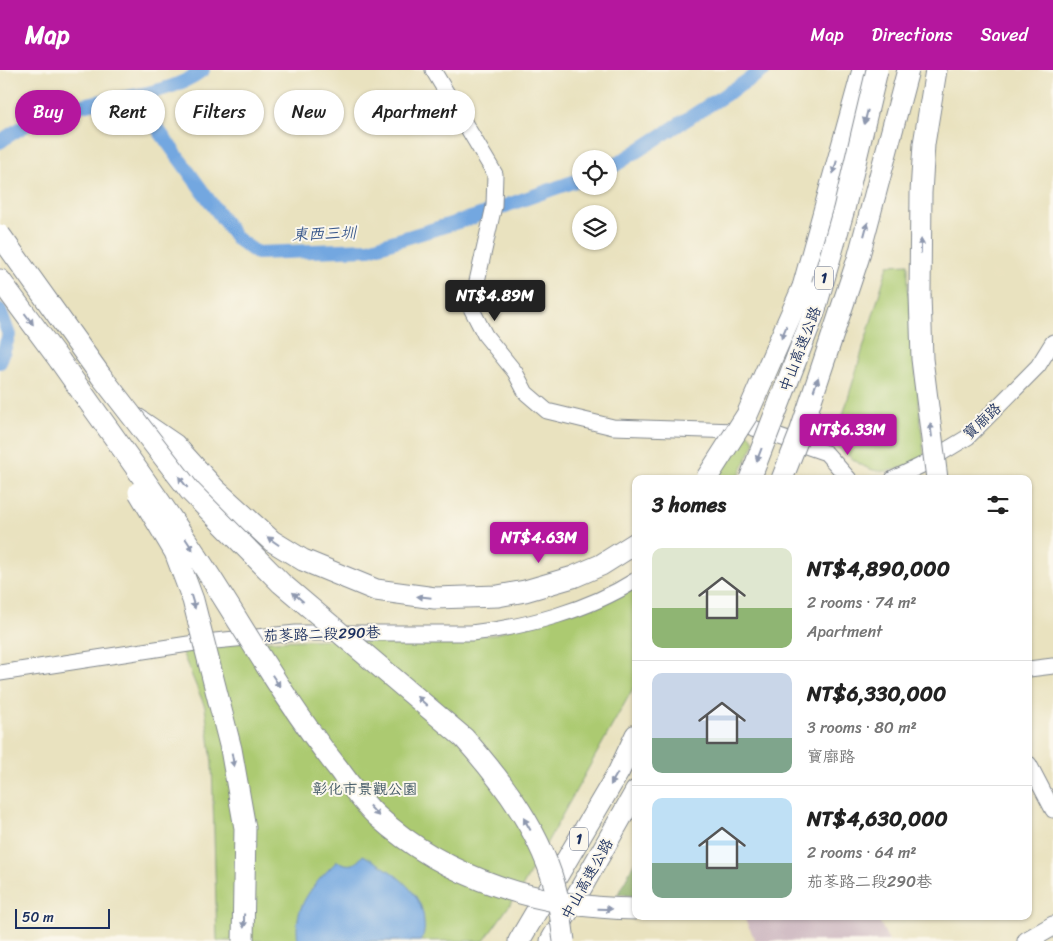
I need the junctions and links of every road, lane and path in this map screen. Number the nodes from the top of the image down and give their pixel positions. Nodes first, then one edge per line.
1 (434, 70) edge
2 (863, 70) edge
3 (877, 70) edge
4 (908, 70) edge
5 (936, 70) edge
6 (0, 235) edge
7 (0, 280) edge
8 (1053, 342) edge
9 (60, 361) junction
10 (132, 416) junction
11 (739, 427) junction
12 (711, 471) edge
13 (752, 475) edge
14 (784, 475) edge
15 (845, 475) edge
16 (901, 475) edge
17 (936, 475) edge
18 (632, 539) edge
19 (632, 546) edge
20 (632, 583) edge
21 (443, 588) dead end
22 (1053, 666) edge
23 (1032, 669) edge
24 (0, 673) edge
25 (632, 743) edge
26 (1032, 770) edge
27 (632, 798) edge
28 (1053, 810) edge
29 (632, 909) edge
30 (1053, 926) edge
31 (244, 941) edge
32 (519, 941) edge
33 (552, 941) edge
34 (564, 941) edge
35 (1027, 941) edge

1 - 11 street
2 -> 12 highway, bridge
3 -> 13 highway, 中山高速公路 / 1, bridge
14 -> 4 highway, 中山高速公路 / 1, bridge
17 -> 5 highway, bridge
6 - 10 highway, bridge
7 -> 9 highway
8 - 16 street, 寶廍路
9 -> 29 highway, bridge
9 -> 31 highway, bridge
19 -> 10 highway
34 -> 10 highway, bridge
11 - 12 street
11 - 15 street
18 - 21 street
20 - 24 street, 茄苳路二段290巷
22 - 23 street
25 -> 32 highway, 中山高速公路 / 1, bridge
26 - 28 street
27 - 33 highway, 中山高速公路 / 1, bridge
30 - 35 main road

